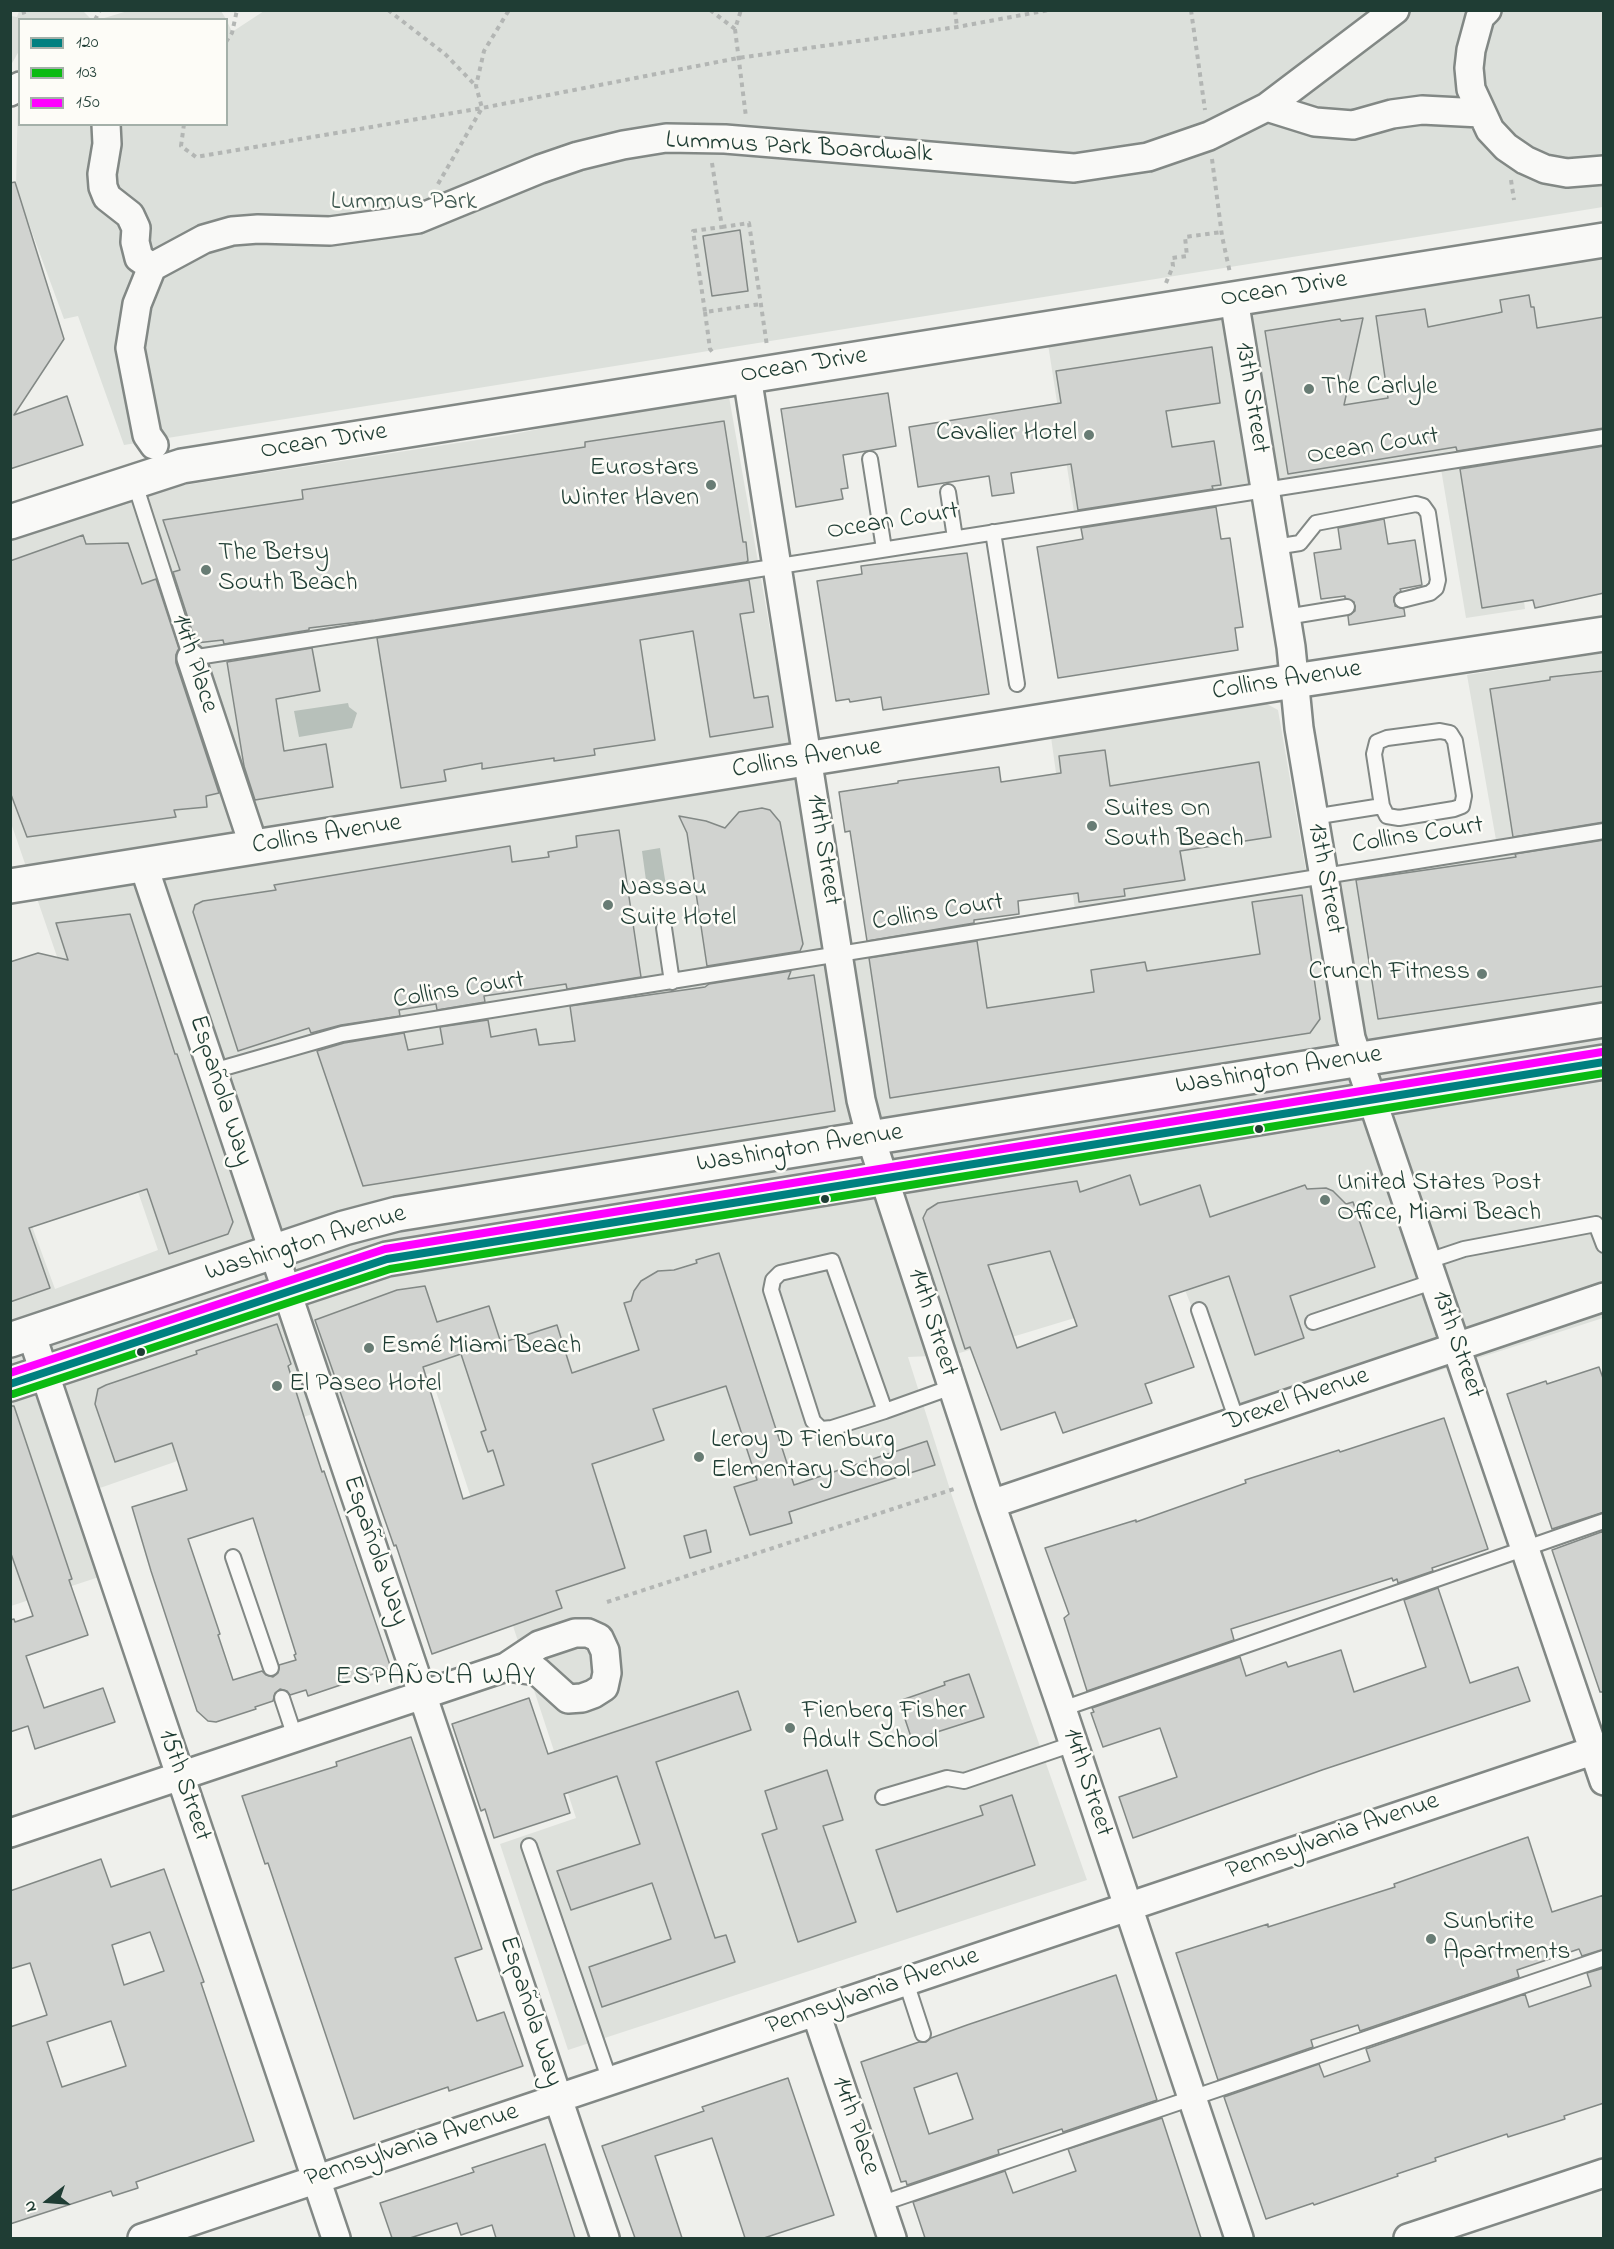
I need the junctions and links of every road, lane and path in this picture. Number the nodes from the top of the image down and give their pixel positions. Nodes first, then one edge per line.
1 (237, 10) edge
2 (388, 10) edge
3 (509, 10) edge
4 (710, 10) edge
5 (741, 10) edge
6 (955, 10) edge
7 (1049, 10) edge
8 (1191, 10) edge
9 (1395, 10) edge
10 (1487, 10) edge
11 (957, 27) junction
12 (735, 29) junction
13 (228, 39) edge
14 (738, 57) junction
15 (476, 86) junction
16 (1267, 107) junction
17 (482, 108) junction
18 (1481, 113) junction
19 (106, 126) edge
20 (184, 126) edge
21 (1209, 136) junction
22 (716, 139) junction
23 (1604, 170) edge
24 (418, 219) junction
25 (722, 227) junction
26 (1222, 232) junction
27 (1604, 240) edge
28 (152, 267) junction
29 (1165, 284) dead end
30 (1232, 286) junction
31 (760, 304) junction
32 (705, 312) junction
33 (744, 365) junction
34 (1604, 437) edge
35 (154, 445) dead end
36 (870, 459) dead end
37 (134, 481) junction
38 (1265, 490) junction
39 (948, 492) dead end
40 (10, 522) edge
41 (993, 532) junction
42 (955, 538) junction
43 (1275, 547) junction
44 (884, 549) junction
45 (777, 566) junction
46 (1402, 600) dead end
47 (1347, 607) dead end
48 (1286, 617) junction
49 (1604, 634) edge
50 (190, 658) junction
51 (1294, 681) junction
52 (1017, 684) dead end
53 (808, 759) junction
54 (1382, 806) junction
55 (1313, 817) junction
56 (1604, 831) edge
57 (254, 847) junction
58 (143, 864) junction
59 (1323, 876) junction
60 (10, 886) edge
61 (664, 928) dead end
62 (839, 954) junction
63 (672, 982) junction
64 (1604, 1020) edge
65 (1358, 1060) junction
66 (1604, 1062) edge
67 (213, 1071) junction
68 (1372, 1099) junction
69 (871, 1139) junction
70 (883, 1178) junction
71 (1604, 1245) edge
72 (272, 1253) junction
73 (1431, 1271) junction
74 (286, 1292) junction
75 (1604, 1297) edge
76 (1199, 1310) dead end
77 (1313, 1322) dead end
78 (21, 1336) edge
79 (1457, 1346) junction
80 (44, 1373) junction
81 (10, 1384) edge
82 (952, 1387) junction
83 (885, 1411) junction
84 (1237, 1421) junction
85 (957, 1488) dead end
86 (991, 1504) junction
87 (1604, 1521) edge
88 (1525, 1548) junction
89 (233, 1557) dead end
90 (607, 1602) dead end
91 (506, 1666) dead end
92 (271, 1668) dead end
93 (423, 1695) junction
94 (282, 1698) dead end
95 (1062, 1709) junction
96 (295, 1737) junction
97 (1073, 1744) junction
98 (1598, 1749) edge
99 (180, 1776) junction
100 (1604, 1781) edge
101 (883, 1797) dead end
102 (10, 1833) edge
103 (529, 1846) dead end
104 (1128, 1907) junction
105 (1604, 1958) edge
106 (906, 1982) junction
107 (816, 2013) junction
108 (923, 2034) dead end
109 (610, 2082) junction
110 (558, 2099) junction
111 (1191, 2099) junction
112 (1604, 2173) edge
113 (316, 2179) junction
114 (880, 2204) junction
115 (142, 2238) edge
116 (336, 2238) edge
117 (605, 2238) edge
118 (892, 2238) edge
119 (1239, 2238) edge
120 (1408, 2238) edge

1 - 13 path
2 - 15 path
3 - 15 path
4 - 12 path
5 - 12 path
6 - 11 path
7 - 11 path
8 - 21 path
9 - 16 street, Lummus Park Boardwalk
10 - 18 street
11 - 14 path
12 - 14 path
14 - 17 path
14 - 22 path
15 - 17 path
16 - 18 street
16 - 21 street, Lummus Park Boardwalk
17 - 20 path
17 - 24 path
18 - 23 street
19 - 28 street
21 - 22 street, Lummus Park Boardwalk
21 - 26 path
22 - 24 street, Lummus Park Boardwalk
22 - 25 path
24 - 28 street, Lummus Park Boardwalk
25 - 31 path
25 - 32 path
26 - 29 path
26 - 30 path
27 - 30 main road, Ocean Drive
28 - 35 street
30 - 33 main road, Ocean Drive
30 - 38 street, 13th Street
31 - 32 path
31 - 33 path
32 - 33 path
33 - 37 main road, Ocean Drive
33 - 45 street, 14th Street
34 - 38 lane, Ocean Court
36 - 44 lane
37 - 40 main road, Ocean Drive
37 - 50 lane, 14th Place
38 - 41 lane, Ocean Court
38 - 43 street, 13th Street
39 - 42 lane
41 - 42 lane, Ocean Court
41 - 52 lane
42 - 44 lane, Ocean Court
43 - 46 lane
43 - 48 street, 13th Street
44 - 45 lane, Ocean Court
45 - 50 lane, Ocean Court
45 - 53 street, 14th Street
47 - 48 lane
48 - 51 street, 13th Street
49 - 51 main road, Collins Avenue
50 - 57 street, 14th Place
51 - 53 main road, Collins Avenue
51 - 55 street, 13th Street
53 - 57 main road, Collins Avenue
53 - 62 street, 14th Street
54 - 54 lane
54 - 55 lane
55 - 59 street, 13th Street
56 - 59 lane, Collins Court
57 - 58 main road, Collins Avenue
58 - 60 main road, Collins Avenue
58 - 67 street, Española Way
59 - 62 lane, Collins Court
59 - 65 street, 13th Street
61 - 63 lane
62 - 63 lane, Collins Court
62 - 69 street, 14th Street
63 - 67 lane, Collins Court
64 - 65 main road, Washington Avenue
65 - 68 street, 13th Street
65 - 69 main road, Washington Avenue
66 - 68 main road, Washington Avenue
67 - 72 street, Española Way
68 - 70 main road, Washington Avenue
68 - 73 street, 13th Street
69 - 70 street, 14th Street
69 - 72 main road, Washington Avenue
70 - 74 main road, Washington Avenue
70 - 82 street, 14th Street
71 - 73 lane
72 - 74 street, Española Way
72 - 78 main road, Washington Avenue
73 - 77 lane
73 - 79 street, 13th Street
74 - 80 main road, Washington Avenue
74 - 93 street, Española Way
75 - 79 street, Drexel Avenue
76 - 84 lane
78 - 80 street, 15th Street
79 - 84 street, Drexel Avenue
79 - 88 street, 13th Street
80 - 81 main road, Washington Avenue
80 - 99 street, 15th Street
82 - 83 lane
82 - 86 street, 14th Street
83 - 83 lane
84 - 86 street, Drexel Avenue
85 - 90 path
86 - 95 street, 14th Street
87 - 88 lane
88 - 95 lane
88 - 98 street, 13th Street
89 - 92 lane
91 - 93 street
93 - 96 street
93 - 110 street, Española Way
94 - 96 lane
95 - 97 street, 14th Street
96 - 99 street
97 - 101 lane
97 - 104 street, 14th Street
98 - 100 street, 13th Street
98 - 104 street, Pennsylvania Avenue
99 - 102 street
99 - 113 street, 15th Street
103 - 109 lane
104 - 106 street, Pennsylvania Avenue
104 - 111 street, 14th Street
105 - 111 lane
106 - 107 street, Pennsylvania Avenue
106 - 108 lane
107 - 109 street, Pennsylvania Avenue
107 - 114 street, 14th Place
109 - 110 street, Pennsylvania Avenue
110 - 113 street, Pennsylvania Avenue
110 - 117 street, Española Way
111 - 114 lane
111 - 119 street, 14th Street
112 - 120 street
113 - 115 street, Pennsylvania Avenue
113 - 116 street, 15th Street
114 - 118 street, 14th Place

